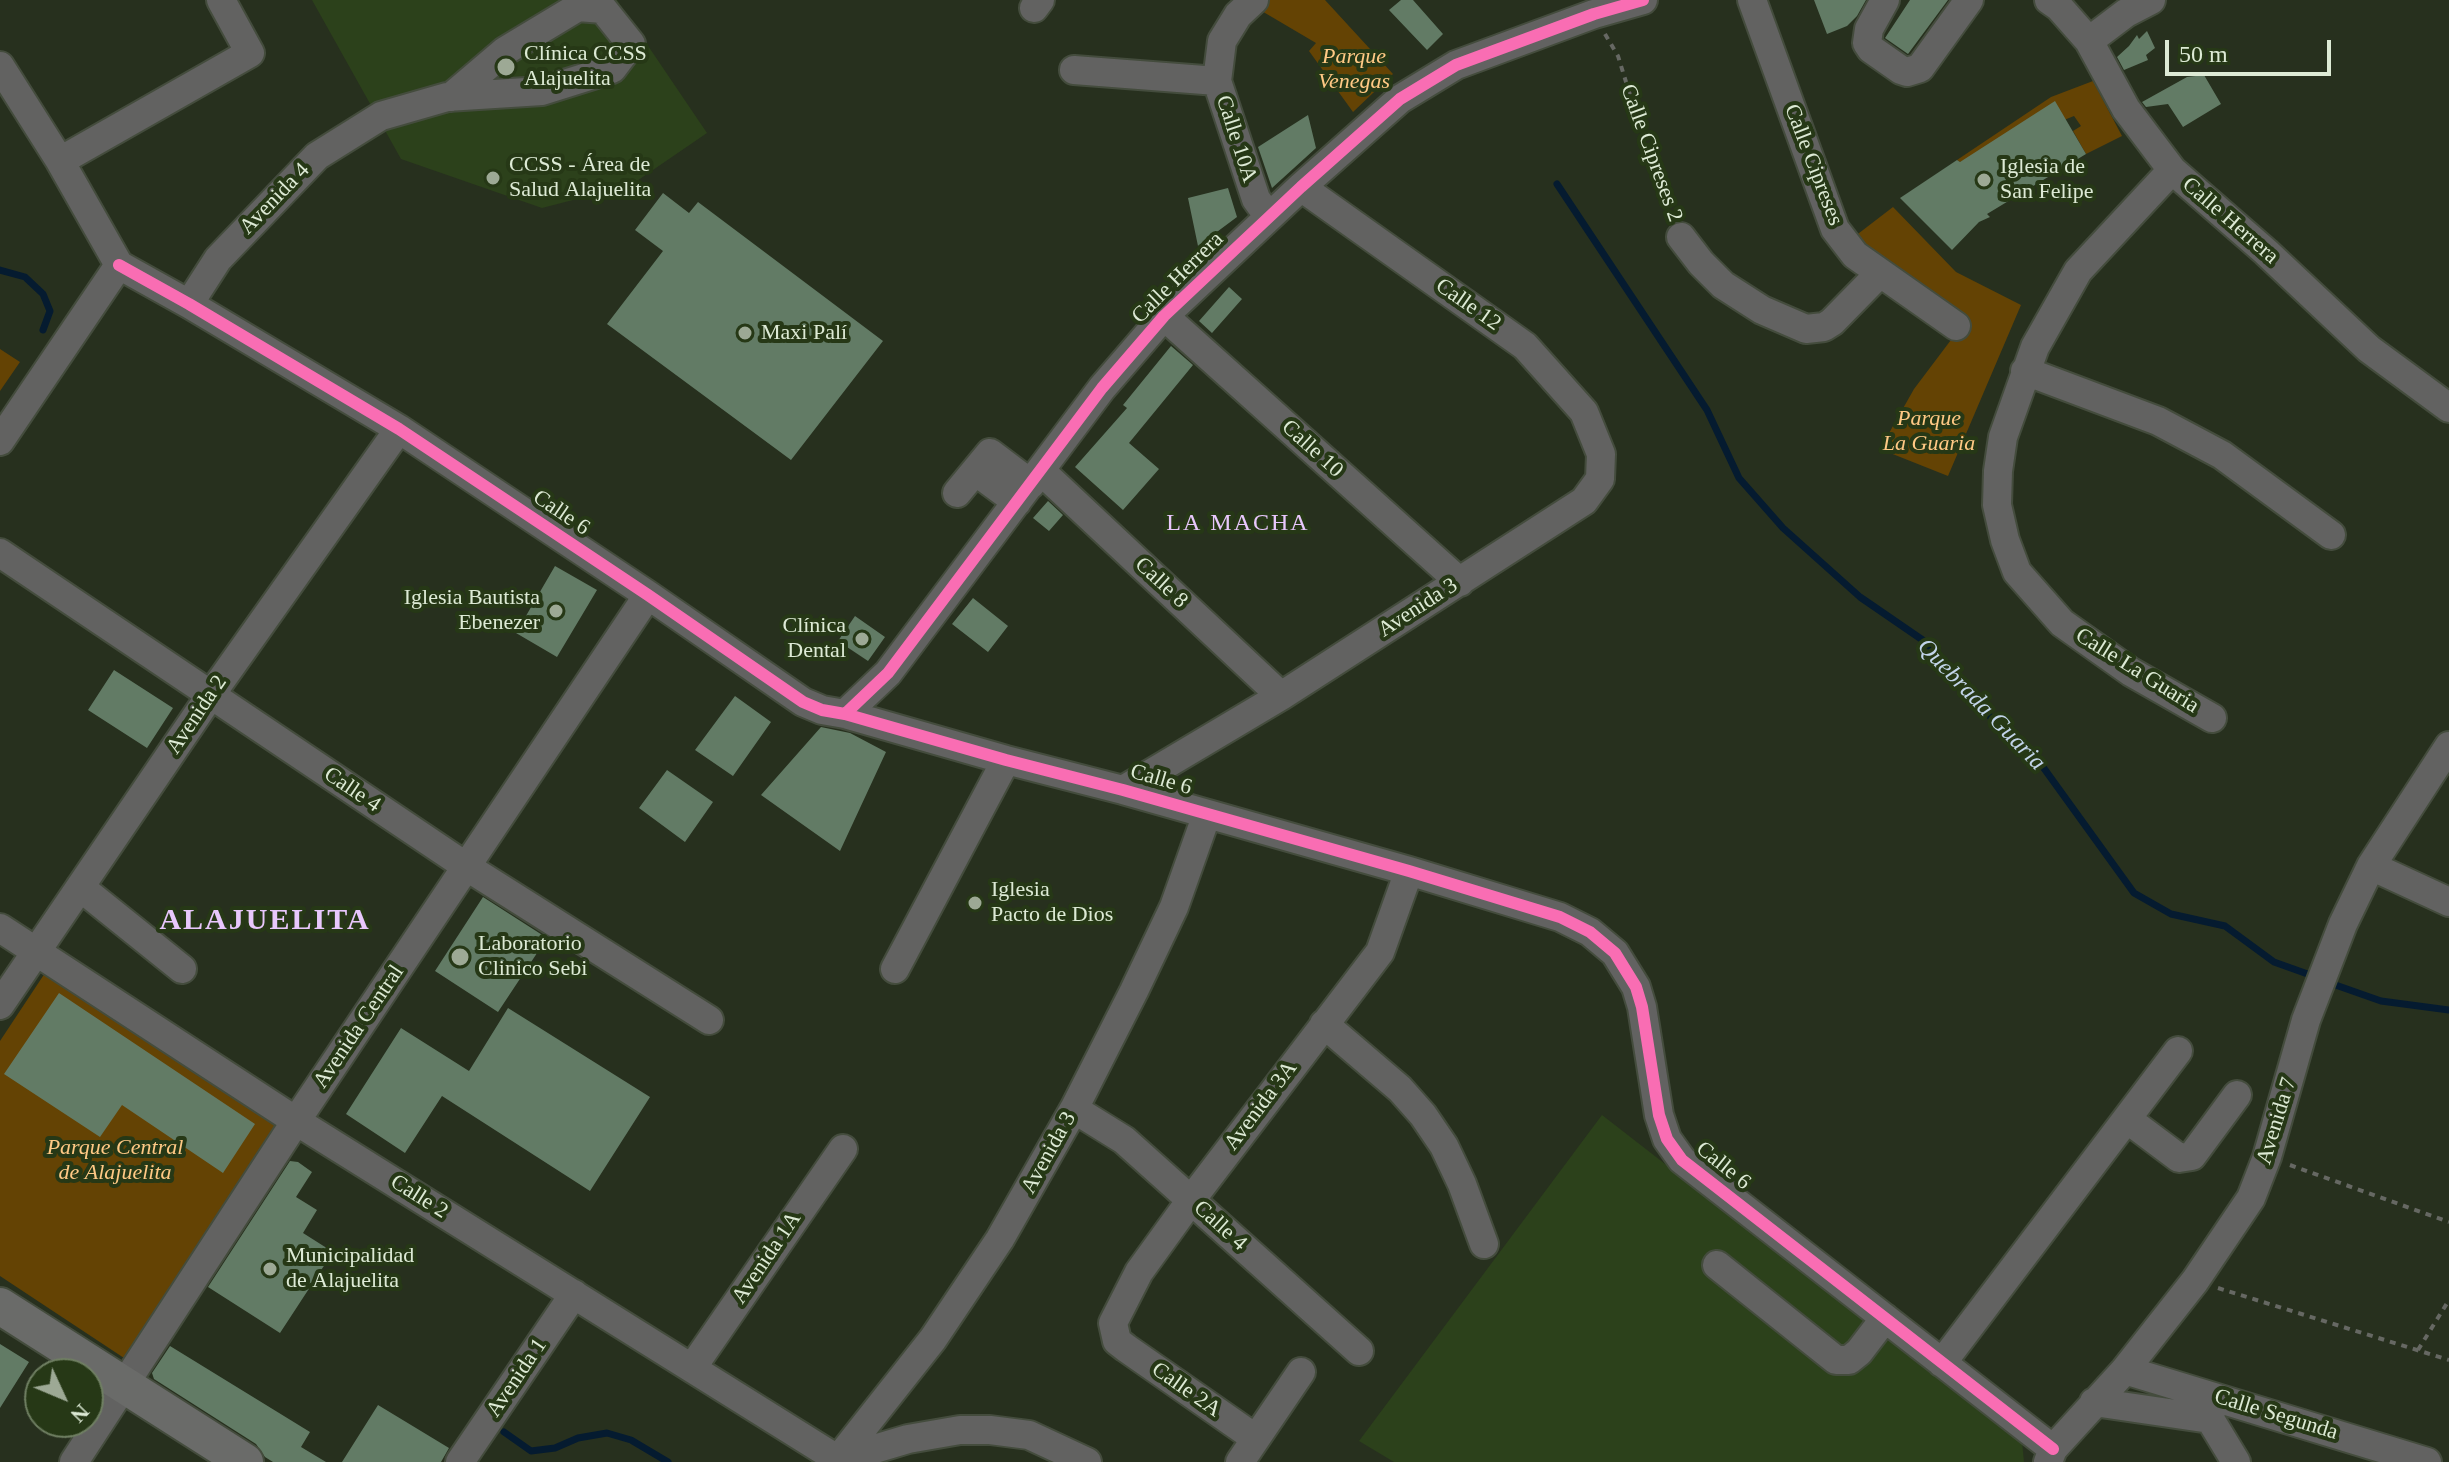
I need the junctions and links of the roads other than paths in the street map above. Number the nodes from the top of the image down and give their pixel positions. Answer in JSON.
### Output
{"nodes":[{"id":1,"x":221,"y":0,"type":"edge"},
{"id":2,"x":1619,"y":0,"type":"edge"},
{"id":3,"x":1643,"y":0,"type":"edge"},
{"id":4,"x":1752,"y":0,"type":"edge"},
{"id":5,"x":1885,"y":0,"type":"edge"},
{"id":6,"x":1969,"y":0,"type":"edge"},
{"id":7,"x":2049,"y":0,"type":"edge"},
{"id":8,"x":2151,"y":0,"type":"edge"},
{"id":9,"x":1246,"y":7,"type":"edge"},
{"id":10,"x":1594,"y":14,"type":"junction"},
{"id":11,"x":2089,"y":41,"type":"junction"},
{"id":12,"x":0,"y":66,"type":"edge"},
{"id":13,"x":1074,"y":70,"type":"dead end"},
{"id":14,"x":1217,"y":81,"type":"junction"},
{"id":15,"x":451,"y":97,"type":"junction"},
{"id":16,"x":60,"y":161,"type":"junction"},
{"id":17,"x":2172,"y":170,"type":"junction"},
{"id":18,"x":1301,"y":187,"type":"junction"},
{"id":19,"x":1269,"y":217,"type":"junction"},
{"id":20,"x":1681,"y":237,"type":"road end"},
{"id":21,"x":119,"y":265,"type":"junction"},
{"id":22,"x":1880,"y":273,"type":"junction"},
{"id":23,"x":189,"y":304,"type":"junction"},
{"id":24,"x":1164,"y":316,"type":"junction"},
{"id":25,"x":1956,"y":326,"type":"dead end"},
{"id":26,"x":2025,"y":371,"type":"junction"},
{"id":27,"x":2449,"y":408,"type":"edge"},
{"id":28,"x":399,"y":429,"type":"junction"},
{"id":29,"x":0,"y":441,"type":"edge"},
{"id":30,"x":1601,"y":454,"type":"joint"},
{"id":31,"x":1030,"y":486,"type":"junction"},
{"id":32,"x":957,"y":493,"type":"dead end"},
{"id":33,"x":2331,"y":535,"type":"dead end"},
{"id":34,"x":0,"y":553,"type":"edge"},
{"id":35,"x":1460,"y":582,"type":"junction"},
{"id":36,"x":648,"y":595,"type":"junction"},
{"id":37,"x":210,"y":696,"type":"junction"},
{"id":38,"x":1281,"y":696,"type":"junction"},
{"id":39,"x":845,"y":714,"type":"junction"},
{"id":40,"x":2212,"y":718,"type":"dead end"},
{"id":41,"x":2449,"y":746,"type":"edge"},
{"id":42,"x":1006,"y":760,"type":"junction"},
{"id":43,"x":1123,"y":790,"type":"junction"},
{"id":44,"x":1207,"y":814,"type":"junction"},
{"id":45,"x":2371,"y":866,"type":"junction"},
{"id":46,"x":467,"y":867,"type":"junction"},
{"id":47,"x":1409,"y":871,"type":"junction"},
{"id":48,"x":80,"y":887,"type":"junction"},
{"id":49,"x":2449,"y":902,"type":"edge"},
{"id":50,"x":0,"y":928,"type":"edge"},
{"id":51,"x":36,"y":953,"type":"junction"},
{"id":52,"x":182,"y":969,"type":"dead end"},
{"id":53,"x":895,"y":969,"type":"dead end"},
{"id":54,"x":0,"y":1005,"type":"edge"},
{"id":55,"x":709,"y":1020,"type":"dead end"},
{"id":56,"x":1324,"y":1024,"type":"junction"},
{"id":57,"x":2178,"y":1051,"type":"dead end"},
{"id":58,"x":2237,"y":1095,"type":"dead end"},
{"id":59,"x":1074,"y":1109,"type":"junction"},
{"id":60,"x":2127,"y":1119,"type":"junction"},
{"id":61,"x":296,"y":1121,"type":"junction"},
{"id":62,"x":843,"y":1149,"type":"dead end"},
{"id":63,"x":1191,"y":1200,"type":"junction"},
{"id":64,"x":1484,"y":1244,"type":"dead end"},
{"id":65,"x":1717,"y":1265,"type":"dead end"},
{"id":66,"x":574,"y":1294,"type":"junction"},
{"id":67,"x":0,"y":1306,"type":"edge"},
{"id":68,"x":1885,"y":1318,"type":"junction"},
{"id":69,"x":1117,"y":1341,"type":"joint"},
{"id":70,"x":1359,"y":1351,"type":"dead end"},
{"id":71,"x":1942,"y":1363,"type":"junction"},
{"id":72,"x":692,"y":1368,"type":"junction"},
{"id":73,"x":2125,"y":1370,"type":"junction"},
{"id":74,"x":1301,"y":1372,"type":"dead end"},
{"id":75,"x":124,"y":1384,"type":"junction"},
{"id":76,"x":2094,"y":1402,"type":"junction"},
{"id":77,"x":2211,"y":1407,"type":"junction"},
{"id":78,"x":1248,"y":1450,"type":"edge"},
{"id":79,"x":2050,"y":1455,"type":"edge"},
{"id":80,"x":839,"y":1461,"type":"edge"},
{"id":81,"x":74,"y":1462,"type":"edge"},
{"id":82,"x":245,"y":1462,"type":"edge"},
{"id":83,"x":460,"y":1462,"type":"edge"},
{"id":84,"x":1087,"y":1462,"type":"edge"},
{"id":85,"x":2236,"y":1462,"type":"edge"},
{"id":86,"x":2427,"y":1462,"type":"edge"}],
"edges":[{"from":1,"to":16,"type":"street"},
{"from":2,"to":10,"type":"street"},
{"from":3,"to":10,"type":"street","name":"Calle Herrera"},
{"from":4,"to":22,"type":"street","name":"Calle Cipreses"},
{"from":5,"to":6,"type":"street"},
{"from":7,"to":11,"type":"street","name":"Calle Herrera"},
{"from":8,"to":11,"type":"street"},
{"from":9,"to":14,"type":"street","name":"Calle 10A"},
{"from":10,"to":18,"type":"street","name":"Calle Herrera"},
{"from":11,"to":17,"type":"street","name":"Calle Herrera"},
{"from":12,"to":16,"type":"street"},
{"from":13,"to":14,"type":"street"},
{"from":14,"to":19,"type":"street","name":"Calle 10A"},
{"from":15,"to":15,"type":"street"},
{"from":15,"to":23,"type":"street","name":"Avenida 4"},
{"from":16,"to":21,"type":"street"},
{"from":17,"to":26,"type":"street","name":"Calle La Guaria"},
{"from":17,"to":27,"type":"street","name":"Calle Herrera"},
{"from":18,"to":19,"type":"street","name":"Calle Herrera"},
{"from":18,"to":30,"type":"street","name":"Calle 12"},
{"from":19,"to":24,"type":"street","name":"Calle Herrera"},
{"from":20,"to":22,"type":"street","name":"Calle Cipreses 2"},
{"from":21,"to":23,"type":"street","name":"Calle 6"},
{"from":21,"to":29,"type":"street"},
{"from":22,"to":25,"type":"street","name":"Calle Cipreses"},
{"from":23,"to":28,"type":"street","name":"Calle 6"},
{"from":24,"to":31,"type":"street","name":"Calle Herrera"},
{"from":24,"to":35,"type":"street","name":"Calle 10"},
{"from":26,"to":33,"type":"street"},
{"from":26,"to":40,"type":"street","name":"Calle La Guaria"},
{"from":28,"to":36,"type":"street","name":"Calle 6"},
{"from":28,"to":37,"type":"street","name":"Avenida 2"},
{"from":30,"to":35,"type":"street","name":"Avenida 3"},
{"from":31,"to":32,"type":"street","name":"Calle 8"},
{"from":31,"to":38,"type":"street","name":"Calle 8"},
{"from":31,"to":39,"type":"street","name":"Calle Herrera"},
{"from":34,"to":37,"type":"street","name":"Calle 4"},
{"from":35,"to":38,"type":"street","name":"Avenida 3"},
{"from":36,"to":39,"type":"street","name":"Calle 6"},
{"from":36,"to":46,"type":"street","name":"Avenida Central"},
{"from":37,"to":46,"type":"street","name":"Calle 4"},
{"from":37,"to":48,"type":"street","name":"Avenida 2"},
{"from":38,"to":43,"type":"street","name":"Avenida 3"},
{"from":39,"to":42,"type":"street","name":"Calle 6"},
{"from":41,"to":45,"type":"street","name":"Avenida 7"},
{"from":42,"to":43,"type":"street","name":"Calle 6"},
{"from":42,"to":53,"type":"street"},
{"from":43,"to":44,"type":"street","name":"Calle 6"},
{"from":44,"to":47,"type":"street","name":"Calle 6"},
{"from":44,"to":59,"type":"street","name":"Avenida 3"},
{"from":45,"to":49,"type":"street"},
{"from":45,"to":73,"type":"street","name":"Avenida 7"},
{"from":46,"to":55,"type":"street","name":"Calle 4"},
{"from":46,"to":61,"type":"street","name":"Avenida Central"},
{"from":47,"to":56,"type":"street","name":"Avenida 3A"},
{"from":47,"to":68,"type":"street","name":"Calle 6"},
{"from":48,"to":51,"type":"street","name":"Avenida 2"},
{"from":48,"to":52,"type":"street"},
{"from":50,"to":51,"type":"street","name":"Calle 2"},
{"from":51,"to":54,"type":"street","name":"Avenida 2"},
{"from":51,"to":61,"type":"street","name":"Calle 2"},
{"from":56,"to":63,"type":"street","name":"Avenida 3A"},
{"from":56,"to":64,"type":"street"},
{"from":57,"to":60,"type":"street"},
{"from":58,"to":60,"type":"street"},
{"from":59,"to":63,"type":"street","name":"Calle 4"},
{"from":59,"to":80,"type":"street","name":"Avenida 3"},
{"from":60,"to":71,"type":"street"},
{"from":61,"to":66,"type":"street","name":"Calle 2"},
{"from":61,"to":75,"type":"street","name":"Avenida Central"},
{"from":62,"to":72,"type":"street","name":"Avenida 1A"},
{"from":63,"to":69,"type":"street","name":"Avenida 3A"},
{"from":63,"to":70,"type":"street","name":"Calle 4"},
{"from":65,"to":68,"type":"street"},
{"from":66,"to":72,"type":"street","name":"Calle 2"},
{"from":66,"to":83,"type":"street","name":"Avenida 1"},
{"from":67,"to":75,"type":"main road"},
{"from":68,"to":71,"type":"street","name":"Calle 6"},
{"from":69,"to":78,"type":"street","name":"Calle 2A"},
{"from":71,"to":79,"type":"street","name":"Calle 6"},
{"from":72,"to":80,"type":"street","name":"Calle 2"},
{"from":73,"to":76,"type":"street","name":"Avenida 7"},
{"from":73,"to":77,"type":"street","name":"Calle Segunda"},
{"from":74,"to":78,"type":"street"},
{"from":75,"to":81,"type":"street","name":"Avenida Central"},
{"from":75,"to":82,"type":"main road"},
{"from":76,"to":77,"type":"street"},
{"from":76,"to":79,"type":"street","name":"Avenida 7"},
{"from":77,"to":85,"type":"street"},
{"from":77,"to":86,"type":"street","name":"Calle Segunda"},
{"from":80,"to":84,"type":"street"}]}
